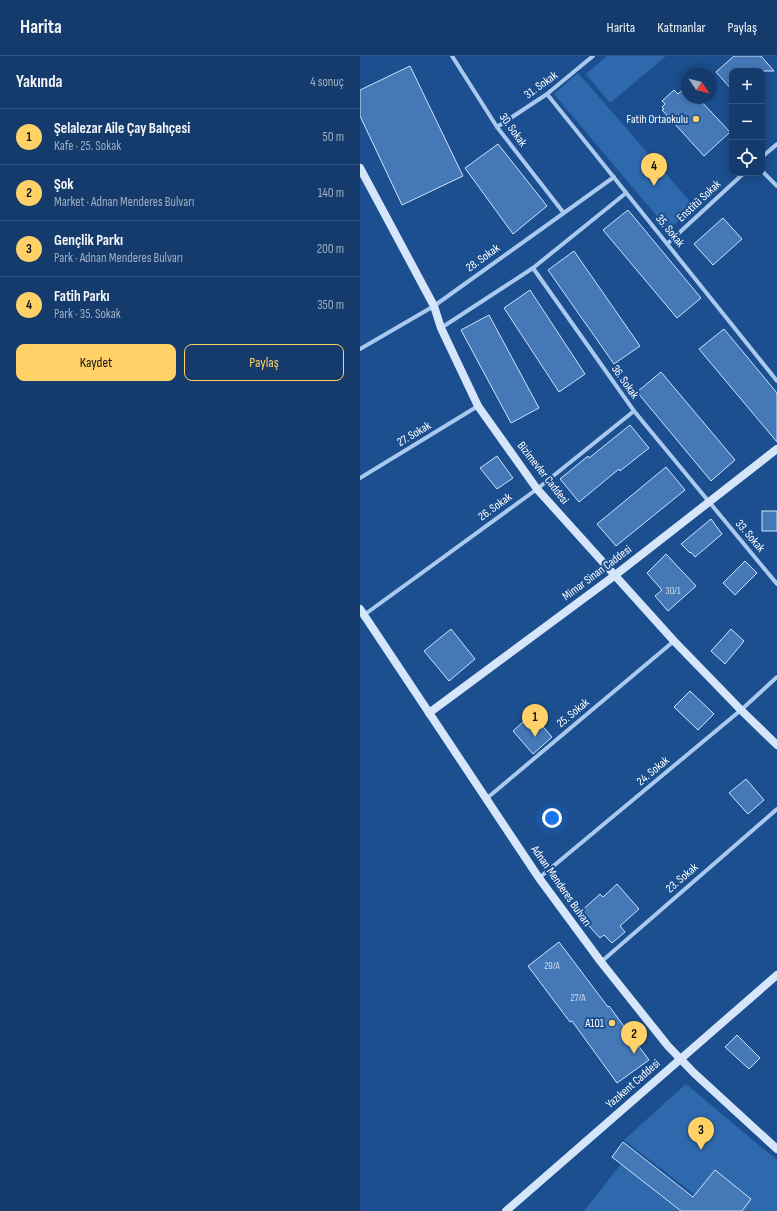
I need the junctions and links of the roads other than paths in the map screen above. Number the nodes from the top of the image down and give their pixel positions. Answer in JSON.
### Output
{"nodes":[{"id":1,"x":452,"y":56,"type":"edge"},
{"id":2,"x":593,"y":56,"type":"edge"},
{"id":3,"x":547,"y":94,"type":"junction"},
{"id":4,"x":497,"y":127,"type":"junction"},
{"id":5,"x":777,"y":144,"type":"edge"},
{"id":6,"x":765,"y":154,"type":"edge"},
{"id":7,"x":360,"y":168,"type":"edge"},
{"id":8,"x":765,"y":174,"type":"edge"},
{"id":9,"x":741,"y":176,"type":"edge"},
{"id":10,"x":614,"y":177,"type":"junction"},
{"id":11,"x":777,"y":186,"type":"edge"},
{"id":12,"x":626,"y":192,"type":"junction"},
{"id":13,"x":563,"y":212,"type":"junction"},
{"id":14,"x":667,"y":244,"type":"junction"},
{"id":15,"x":533,"y":268,"type":"junction"},
{"id":16,"x":434,"y":306,"type":"junction"},
{"id":17,"x":441,"y":328,"type":"junction"},
{"id":18,"x":360,"y":348,"type":"edge"},
{"id":19,"x":777,"y":381,"type":"edge"},
{"id":20,"x":478,"y":406,"type":"junction"},
{"id":21,"x":634,"y":411,"type":"junction"},
{"id":22,"x":777,"y":449,"type":"edge"},
{"id":23,"x":360,"y":478,"type":"edge"},
{"id":24,"x":537,"y":489,"type":"junction"},
{"id":25,"x":708,"y":502,"type":"junction"},
{"id":26,"x":614,"y":576,"type":"junction"},
{"id":27,"x":777,"y":584,"type":"edge"},
{"id":28,"x":362,"y":612,"type":"edge"},
{"id":29,"x":674,"y":642,"type":"junction"},
{"id":30,"x":777,"y":677,"type":"edge"},
{"id":31,"x":741,"y":710,"type":"junction"},
{"id":32,"x":429,"y":714,"type":"junction"},
{"id":33,"x":777,"y":745,"type":"edge"},
{"id":34,"x":486,"y":799,"type":"junction"},
{"id":35,"x":777,"y":809,"type":"edge"},
{"id":36,"x":539,"y":878,"type":"junction"},
{"id":37,"x":600,"y":962,"type":"junction"},
{"id":38,"x":777,"y":975,"type":"edge"},
{"id":39,"x":680,"y":1059,"type":"junction"},
{"id":40,"x":777,"y":1149,"type":"edge"},
{"id":41,"x":506,"y":1211,"type":"edge"}],
"edges":[{"from":1,"to":4,"type":"street","name":"30. Sokak"},
{"from":2,"to":3,"type":"street","name":"31. Sokak"},
{"from":3,"to":4,"type":"street","name":"31. Sokak"},
{"from":3,"to":10,"type":"street","name":"35. Sokak"},
{"from":4,"to":13,"type":"street","name":"30. Sokak"},
{"from":5,"to":6,"type":"street"},
{"from":7,"to":16,"type":"street","name":"Bizimevler Caddesi"},
{"from":8,"to":11,"type":"street"},
{"from":9,"to":14,"type":"street","name":"Enstitü Sokak"},
{"from":10,"to":12,"type":"street","name":"35. Sokak"},
{"from":10,"to":13,"type":"street","name":"28. Sokak"},
{"from":12,"to":14,"type":"street","name":"35. Sokak"},
{"from":12,"to":15,"type":"street"},
{"from":13,"to":16,"type":"street","name":"28. Sokak"},
{"from":14,"to":19,"type":"street","name":"35. Sokak"},
{"from":15,"to":17,"type":"street"},
{"from":15,"to":21,"type":"street","name":"36. Sokak"},
{"from":16,"to":17,"type":"street","name":"Bizimevler Caddesi"},
{"from":16,"to":18,"type":"street","name":"28. Sokak"},
{"from":17,"to":20,"type":"street","name":"Bizimevler Caddesi"},
{"from":20,"to":23,"type":"street","name":"27. Sokak"},
{"from":20,"to":24,"type":"street","name":"Bizimevler Caddesi"},
{"from":21,"to":24,"type":"street","name":"26. Sokak"},
{"from":21,"to":25,"type":"street","name":"36. Sokak"},
{"from":22,"to":25,"type":"street","name":"Mimar Sinan Caddesi"},
{"from":24,"to":26,"type":"street","name":"Bizimevler Caddesi"},
{"from":24,"to":28,"type":"street","name":"26. Sokak"},
{"from":25,"to":26,"type":"street","name":"Mimar Sinan Caddesi"},
{"from":25,"to":27,"type":"street","name":"33. Sokak"},
{"from":26,"to":29,"type":"street","name":"Bizimevler Caddesi"},
{"from":26,"to":32,"type":"street","name":"Mimar Sinan Caddesi"},
{"from":28,"to":32,"type":"street","name":"Adnan Menderes Bulvarı"},
{"from":29,"to":31,"type":"street","name":"Bizimevler Caddesi"},
{"from":29,"to":34,"type":"street","name":"25. Sokak"},
{"from":30,"to":31,"type":"street","name":"24. Sokak"},
{"from":31,"to":33,"type":"street","name":"Bizimevler Caddesi"},
{"from":31,"to":36,"type":"street","name":"24. Sokak"},
{"from":32,"to":34,"type":"street","name":"Adnan Menderes Bulvarı"},
{"from":34,"to":36,"type":"street","name":"Adnan Menderes Bulvarı"},
{"from":35,"to":37,"type":"street","name":"23. Sokak"},
{"from":36,"to":37,"type":"street","name":"Adnan Menderes Bulvarı"},
{"from":37,"to":39,"type":"street","name":"Adnan Menderes Bulvarı"},
{"from":38,"to":39,"type":"street","name":"Yazıkent Caddesi"},
{"from":39,"to":40,"type":"street","name":"Adnan Menderes Bulvarı"},
{"from":39,"to":41,"type":"street","name":"Yazıkent Caddesi"}]}
